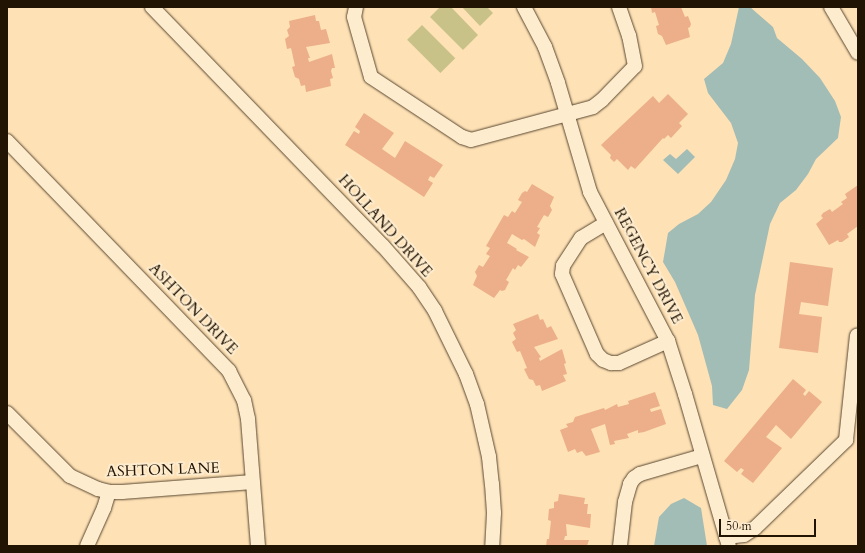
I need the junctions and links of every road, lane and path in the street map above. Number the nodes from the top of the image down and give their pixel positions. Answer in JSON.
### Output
{"nodes":[{"id":1,"x":152,"y":7,"type":"edge"},
{"id":2,"x":356,"y":7,"type":"edge"},
{"id":3,"x":524,"y":7,"type":"edge"},
{"id":4,"x":619,"y":7,"type":"edge"},
{"id":5,"x":831,"y":7,"type":"edge"},
{"id":6,"x":858,"y":53,"type":"edge"},
{"id":7,"x":568,"y":115,"type":"junction"},
{"id":8,"x":7,"y":141,"type":"edge"},
{"id":9,"x":606,"y":223,"type":"junction"},
{"id":10,"x":858,"y":334,"type":"edge"},
{"id":11,"x":668,"y":341,"type":"junction"},
{"id":12,"x":7,"y":413,"type":"edge"},
{"id":13,"x":702,"y":456,"type":"junction"},
{"id":14,"x":253,"y":482,"type":"junction"},
{"id":15,"x":109,"y":492,"type":"junction"},
{"id":16,"x":727,"y":542,"type":"edge"},
{"id":17,"x":87,"y":546,"type":"edge"},
{"id":18,"x":258,"y":546,"type":"edge"},
{"id":19,"x":492,"y":546,"type":"edge"},
{"id":20,"x":620,"y":546,"type":"edge"}],
"edges":[{"from":1,"to":19,"type":"street","name":"HOLLAND DRIVE"},
{"from":2,"to":7,"type":"street"},
{"from":3,"to":7,"type":"street","name":"REGENCY DRIVE"},
{"from":4,"to":7,"type":"street"},
{"from":5,"to":6,"type":"street"},
{"from":7,"to":9,"type":"street","name":"REGENCY DRIVE"},
{"from":8,"to":14,"type":"street","name":"ASHTON DRIVE"},
{"from":9,"to":11,"type":"street","name":"REGENCY DRIVE"},
{"from":9,"to":11,"type":"street"},
{"from":10,"to":16,"type":"street"},
{"from":11,"to":13,"type":"street","name":"REGENCY DRIVE"},
{"from":12,"to":15,"type":"street","name":"ASHTON LANE"},
{"from":13,"to":16,"type":"street","name":"REGENCY DRIVE"},
{"from":13,"to":20,"type":"street"},
{"from":14,"to":15,"type":"street","name":"ASHTON LANE"},
{"from":14,"to":18,"type":"street","name":"ASHTON DRIVE"},
{"from":15,"to":17,"type":"street"}]}
